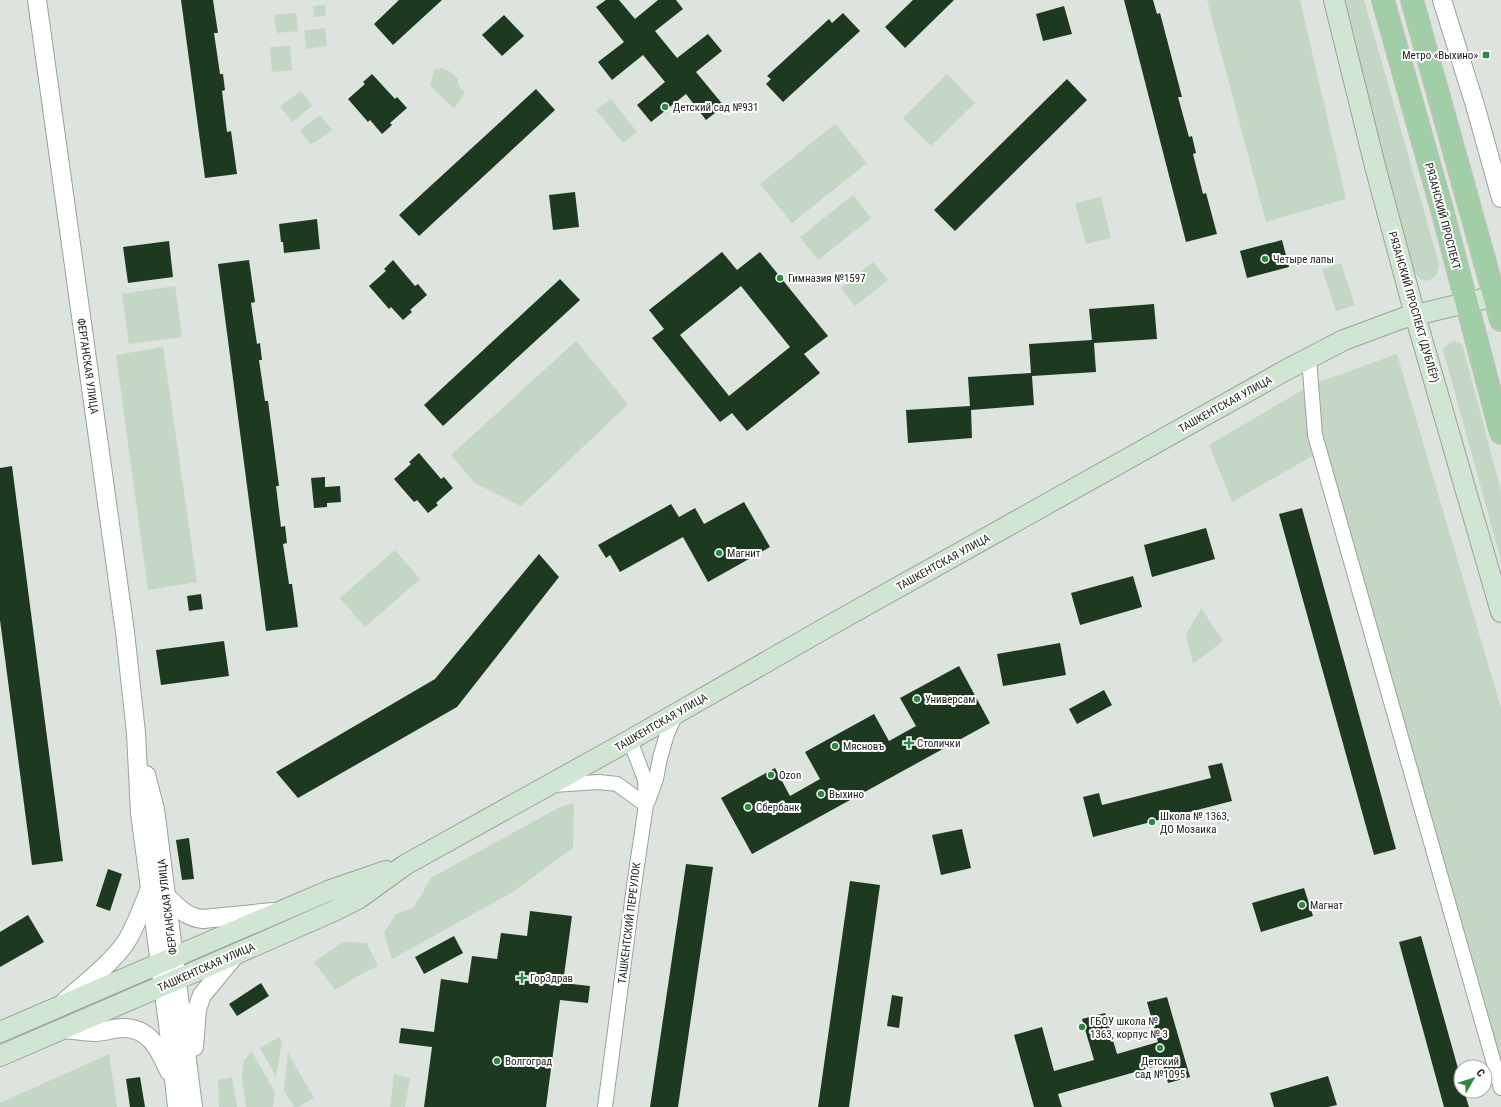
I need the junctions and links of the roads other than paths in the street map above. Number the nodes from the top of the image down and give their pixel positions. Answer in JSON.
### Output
{"nodes":[{"id":1,"x":36,"y":0,"type":"edge"},
{"id":2,"x":1334,"y":0,"type":"edge"},
{"id":3,"x":1383,"y":0,"type":"edge"},
{"id":4,"x":1412,"y":0,"type":"edge"},
{"id":5,"x":1442,"y":0,"type":"edge"},
{"id":6,"x":1501,"y":198,"type":"edge"},
{"id":7,"x":1498,"y":295,"type":"edge"},
{"id":8,"x":1467,"y":302,"type":"junction"},
{"id":9,"x":1416,"y":315,"type":"junction"},
{"id":10,"x":1501,"y":320,"type":"edge"},
{"id":11,"x":1310,"y":358,"type":"junction"},
{"id":12,"x":1501,"y":433,"type":"edge"},
{"id":13,"x":1501,"y":612,"type":"edge"},
{"id":14,"x":676,"y":714,"type":"junction"},
{"id":15,"x":136,"y":733,"type":"junction"},
{"id":16,"x":630,"y":740,"type":"junction"},
{"id":17,"x":549,"y":785,"type":"junction"},
{"id":18,"x":646,"y":805,"type":"junction"},
{"id":19,"x":405,"y":865,"type":"junction"},
{"id":20,"x":150,"y":888,"type":"junction"},
{"id":21,"x":166,"y":896,"type":"junction"},
{"id":22,"x":279,"y":912,"type":"junction"},
{"id":23,"x":236,"y":954,"type":"junction"},
{"id":24,"x":166,"y":959,"type":"junction"},
{"id":25,"x":170,"y":983,"type":"junction"},
{"id":26,"x":61,"y":1005,"type":"junction"},
{"id":27,"x":64,"y":1029,"type":"junction"},
{"id":28,"x":0,"y":1032,"type":"edge"},
{"id":29,"x":0,"y":1056,"type":"edge"},
{"id":30,"x":183,"y":1083,"type":"junction"},
{"id":31,"x":1501,"y":1088,"type":"edge"},
{"id":32,"x":177,"y":1107,"type":"edge"},
{"id":33,"x":193,"y":1107,"type":"edge"},
{"id":34,"x":605,"y":1107,"type":"edge"}],
"edges":[{"from":1,"to":15,"type":"street","name":"ФЕРГАНСКАЯ УЛИЦА"},
{"from":2,"to":9,"type":"main road","name":"РЯЗАНСКИЙ ПРОСПЕКТ (ДУБЛЁР)"},
{"from":3,"to":8,"type":"main road","name":"РЯЗАНСКИЙ ПРОСПЕКТ"},
{"from":4,"to":7,"type":"main road"},
{"from":5,"to":6,"type":"street"},
{"from":7,"to":8,"type":"main road","name":"ТАШКЕНТСКАЯ УЛИЦА"},
{"from":7,"to":10,"type":"main road"},
{"from":8,"to":9,"type":"main road","name":"ТАШКЕНТСКАЯ УЛИЦА"},
{"from":8,"to":12,"type":"main road","name":"РЯЗАНСКИЙ ПРОСПЕКТ"},
{"from":9,"to":11,"type":"main road","name":"ТАШКЕНТСКАЯ УЛИЦА"},
{"from":9,"to":13,"type":"main road","name":"РЯЗАНСКИЙ ПРОСПЕКТ (ДУБЛЁР)"},
{"from":11,"to":14,"type":"main road","name":"ТАШКЕНТСКАЯ УЛИЦА"},
{"from":11,"to":31,"type":"street"},
{"from":14,"to":16,"type":"main road","name":"ТАШКЕНТСКАЯ УЛИЦА"},
{"from":14,"to":18,"type":"street"},
{"from":15,"to":20,"type":"street","name":"ФЕРГАНСКАЯ УЛИЦА"},
{"from":15,"to":21,"type":"street","name":"ФЕРГАНСКАЯ УЛИЦА"},
{"from":16,"to":17,"type":"main road","name":"ТАШКЕНТСКАЯ УЛИЦА"},
{"from":16,"to":18,"type":"street","name":"ТАШКЕНТСКИЙ ПЕРЕУЛОК"},
{"from":17,"to":18,"type":"street"},
{"from":17,"to":19,"type":"main road","name":"ТАШКЕНТСКАЯ УЛИЦА"},
{"from":18,"to":34,"type":"street","name":"ТАШКЕНТСКИЙ ПЕРЕУЛОК"},
{"from":19,"to":22,"type":"main road","name":"ТАШКЕНТСКАЯ УЛИЦА"},
{"from":19,"to":23,"type":"main road","name":"ТАШКЕНТСКАЯ УЛИЦА"},
{"from":20,"to":24,"type":"street","name":"ФЕРГАНСКАЯ УЛИЦА"},
{"from":20,"to":26,"type":"street"},
{"from":21,"to":22,"type":"street"},
{"from":21,"to":24,"type":"street","name":"ФЕРГАНСКАЯ УЛИЦА"},
{"from":22,"to":24,"type":"main road","name":"ТАШКЕНТСКАЯ УЛИЦА"},
{"from":23,"to":25,"type":"main road","name":"ТАШКЕНТСКАЯ УЛИЦА"},
{"from":23,"to":30,"type":"street"},
{"from":24,"to":25,"type":"street","name":"ФЕРГАНСКАЯ УЛИЦА"},
{"from":24,"to":26,"type":"main road","name":"ТАШКЕНТСКАЯ УЛИЦА"},
{"from":25,"to":27,"type":"main road","name":"ТАШКЕНТСКАЯ УЛИЦА"},
{"from":25,"to":30,"type":"street","name":"ФЕРГАНСКАЯ УЛИЦА"},
{"from":26,"to":28,"type":"main road","name":"ТАШКЕНТСКАЯ УЛИЦА"},
{"from":27,"to":29,"type":"main road","name":"ТАШКЕНТСКАЯ УЛИЦА"},
{"from":27,"to":30,"type":"street"},
{"from":30,"to":32,"type":"street","name":"ФЕРГАНСКАЯ УЛИЦА"},
{"from":30,"to":33,"type":"street","name":"ФЕРГАНСКАЯ УЛИЦА"}]}
